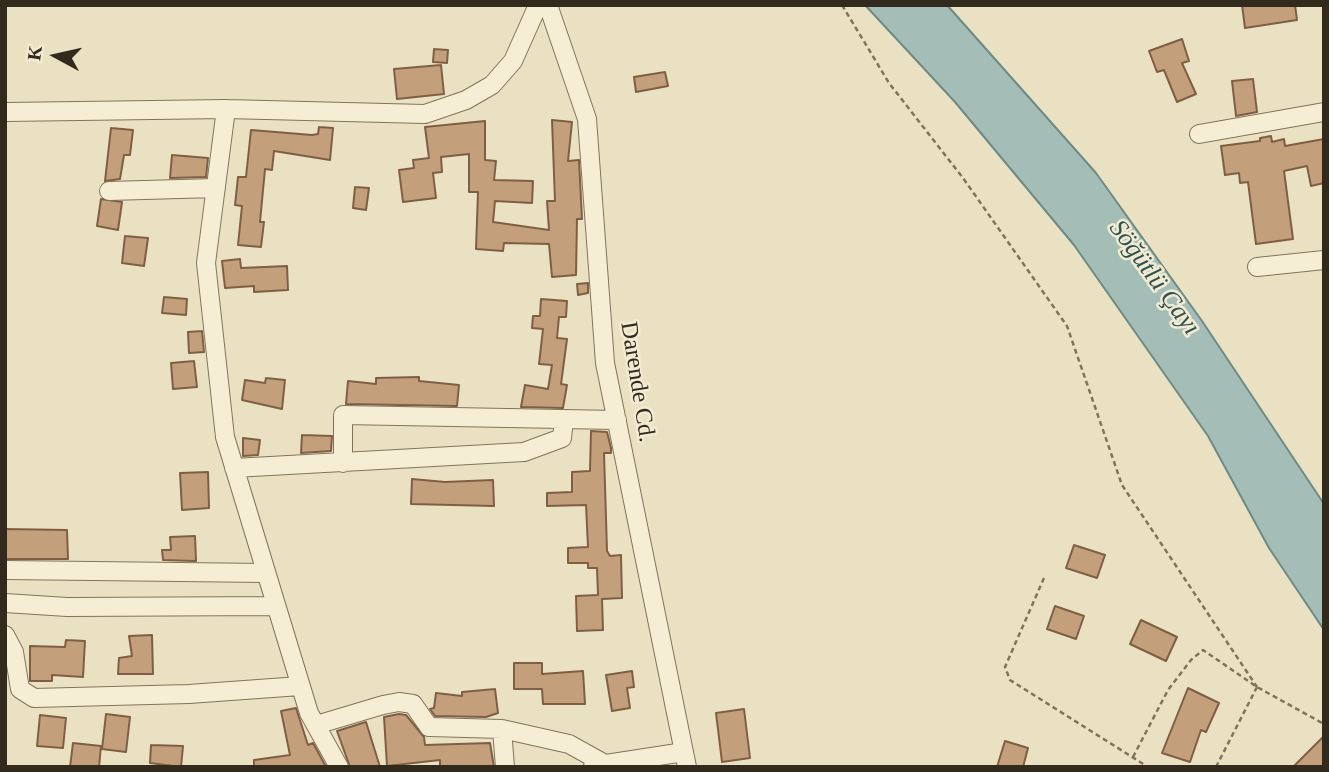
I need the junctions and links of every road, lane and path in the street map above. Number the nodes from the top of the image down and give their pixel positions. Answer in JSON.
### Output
{"nodes":[{"id":1,"x":538,"y":5,"type":"edge"},
{"id":2,"x":548,"y":5,"type":"edge"},
{"id":3,"x":842,"y":5,"type":"edge"},
{"id":4,"x":226,"y":109,"type":"junction"},
{"id":5,"x":5,"y":112,"type":"edge"},
{"id":6,"x":1324,"y":112,"type":"edge"},
{"id":7,"x":1199,"y":134,"type":"dead end"},
{"id":8,"x":216,"y":188,"type":"junction"},
{"id":9,"x":109,"y":191,"type":"dead end"},
{"id":10,"x":1324,"y":260,"type":"edge"},
{"id":11,"x":1257,"y":267,"type":"dead end"},
{"id":12,"x":564,"y":420,"type":"junction"},
{"id":13,"x":617,"y":420,"type":"junction"},
{"id":14,"x":344,"y":463,"type":"junction"},
{"id":15,"x":234,"y":468,"type":"junction"},
{"id":16,"x":5,"y":570,"type":"edge"},
{"id":17,"x":266,"y":573,"type":"junction"},
{"id":18,"x":1044,"y":578,"type":"dead end"},
{"id":19,"x":5,"y":603,"type":"edge"},
{"id":20,"x":276,"y":606,"type":"junction"},
{"id":21,"x":5,"y":635,"type":"edge"},
{"id":22,"x":300,"y":685,"type":"junction"},
{"id":23,"x":1257,"y":687,"type":"junction"},
{"id":24,"x":1324,"y":724,"type":"edge"},
{"id":25,"x":316,"y":725,"type":"junction"},
{"id":26,"x":502,"y":729,"type":"junction"},
{"id":27,"x":1133,"y":757,"type":"junction"},
{"id":28,"x":686,"y":759,"type":"edge"},
{"id":29,"x":605,"y":764,"type":"junction"},
{"id":30,"x":339,"y":767,"type":"edge"},
{"id":31,"x":505,"y":767,"type":"edge"},
{"id":32,"x":586,"y":767,"type":"edge"},
{"id":33,"x":1148,"y":767,"type":"edge"},
{"id":34,"x":1216,"y":767,"type":"edge"}],
"edges":[{"from":1,"to":4,"type":"street"},
{"from":2,"to":13,"type":"street","name":"Darende Cd."},
{"from":3,"to":23,"type":"path"},
{"from":4,"to":5,"type":"street"},
{"from":4,"to":8,"type":"street"},
{"from":6,"to":7,"type":"street"},
{"from":8,"to":9,"type":"street"},
{"from":8,"to":15,"type":"street"},
{"from":10,"to":11,"type":"street"},
{"from":12,"to":13,"type":"street"},
{"from":12,"to":14,"type":"street"},
{"from":12,"to":14,"type":"street"},
{"from":13,"to":28,"type":"street","name":"Darende Cd."},
{"from":14,"to":15,"type":"street"},
{"from":15,"to":17,"type":"street"},
{"from":16,"to":17,"type":"street"},
{"from":17,"to":20,"type":"street"},
{"from":18,"to":27,"type":"path"},
{"from":19,"to":20,"type":"street"},
{"from":20,"to":22,"type":"street"},
{"from":21,"to":22,"type":"street"},
{"from":22,"to":25,"type":"street"},
{"from":23,"to":24,"type":"path"},
{"from":23,"to":27,"type":"path"},
{"from":23,"to":34,"type":"path"},
{"from":25,"to":26,"type":"street"},
{"from":25,"to":30,"type":"street"},
{"from":26,"to":29,"type":"street"},
{"from":26,"to":31,"type":"street"},
{"from":27,"to":33,"type":"path"},
{"from":28,"to":29,"type":"street"},
{"from":29,"to":32,"type":"street"}]}
